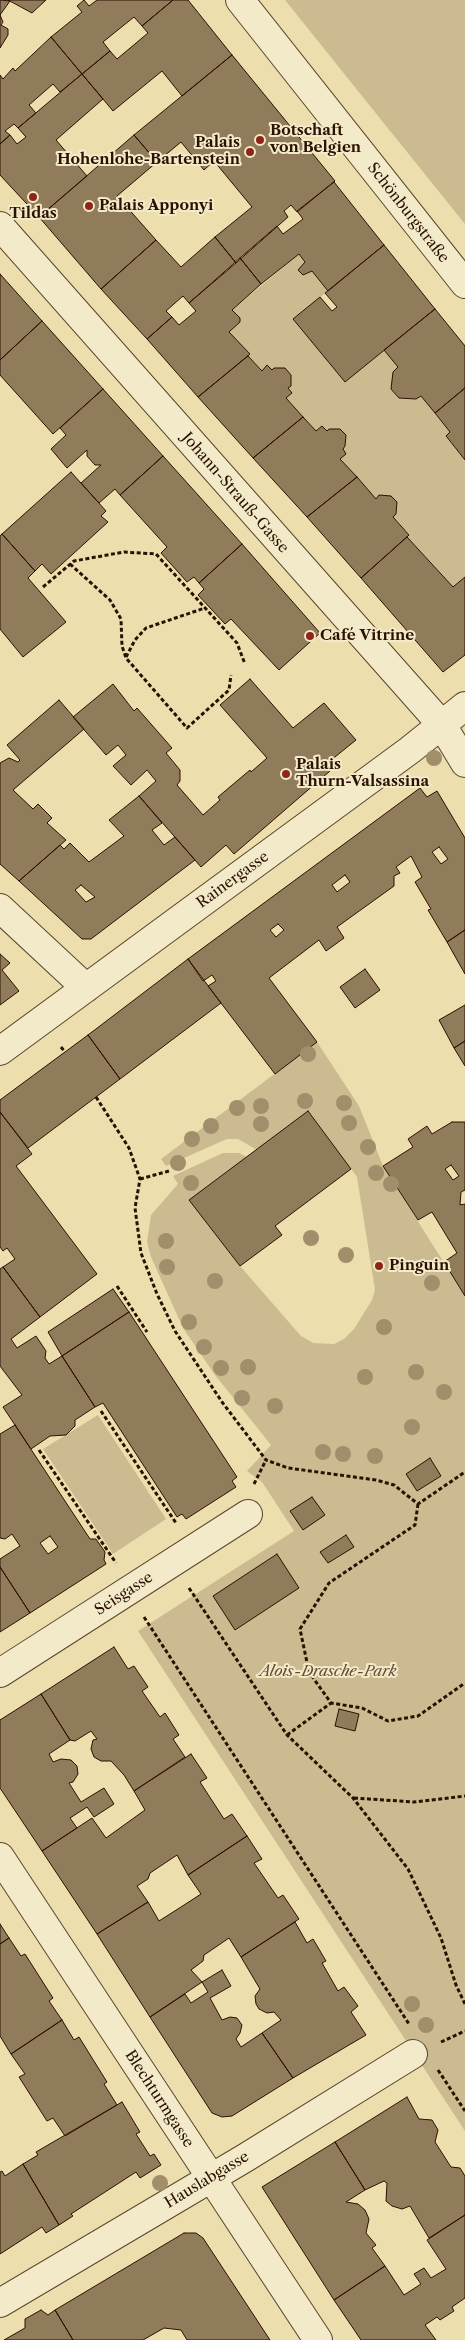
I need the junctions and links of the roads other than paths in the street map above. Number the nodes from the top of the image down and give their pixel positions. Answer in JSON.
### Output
{"nodes":[{"id":1,"x":240,"y":0,"type":"edge"},
{"id":2,"x":0,"y":226,"type":"edge"},
{"id":3,"x":465,"y":284,"type":"edge"},
{"id":4,"x":465,"y":706,"type":"edge"},
{"id":5,"x":442,"y":725,"type":"junction"},
{"id":6,"x":465,"y":763,"type":"edge"},
{"id":7,"x":0,"y":908,"type":"edge"},
{"id":8,"x":86,"y":988,"type":"junction"},
{"id":9,"x":0,"y":1051,"type":"edge"},
{"id":10,"x":248,"y":1514,"type":"dead end"},
{"id":11,"x":0,"y":1673,"type":"edge"},
{"id":12,"x":0,"y":1858,"type":"edge"},
{"id":13,"x":424,"y":2060,"type":"road end"},
{"id":14,"x":211,"y":2178,"type":"junction"},
{"id":15,"x":0,"y":2303,"type":"edge"},
{"id":16,"x":318,"y":2340,"type":"edge"}],
"edges":[{"from":1,"to":3,"type":"street","name":"Schönburgstraße"},
{"from":2,"to":5,"type":"street","name":"Johann-Strauß-Gasse"},
{"from":4,"to":5,"type":"street","name":"Rainergasse"},
{"from":5,"to":6,"type":"street","name":"Johann-Strauß-Gasse"},
{"from":5,"to":8,"type":"street","name":"Rainergasse"},
{"from":7,"to":8,"type":"street"},
{"from":8,"to":9,"type":"street","name":"Rainergasse"},
{"from":10,"to":11,"type":"street","name":"Seisgasse"},
{"from":12,"to":14,"type":"street","name":"Blechturmgasse"},
{"from":13,"to":14,"type":"street","name":"Hauslabgasse"},
{"from":14,"to":15,"type":"street","name":"Hauslabgasse"},
{"from":14,"to":16,"type":"street","name":"Blechturmgasse"}]}
